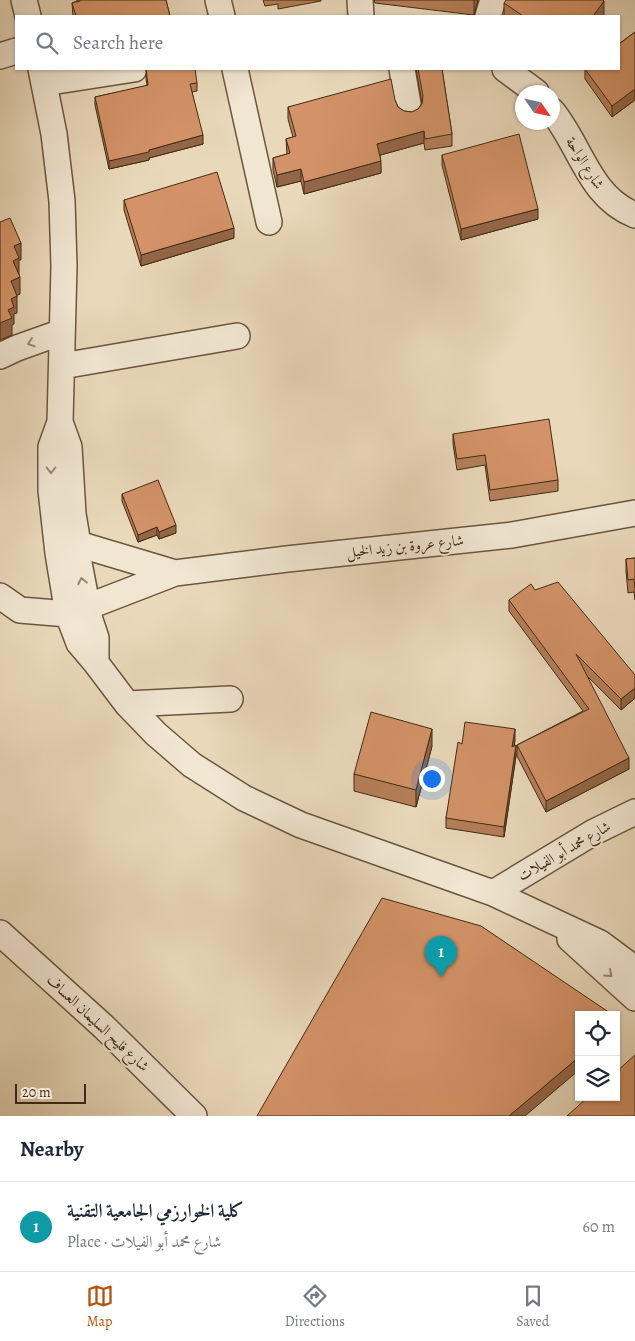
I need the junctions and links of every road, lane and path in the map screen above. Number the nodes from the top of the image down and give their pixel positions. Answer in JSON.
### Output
{"nodes":[{"id":1,"x":24,"y":0,"type":"edge"},
{"id":2,"x":218,"y":0,"type":"edge"},
{"id":3,"x":360,"y":0,"type":"edge"},
{"id":4,"x":493,"y":0,"type":"edge"},
{"id":5,"x":28,"y":15,"type":"edge"},
{"id":6,"x":222,"y":15,"type":"edge"},
{"id":7,"x":361,"y":15,"type":"edge"},
{"id":8,"x":488,"y":15,"type":"edge"},
{"id":9,"x":15,"y":51,"type":"edge"},
{"id":10,"x":0,"y":56,"type":"edge"},
{"id":11,"x":121,"y":70,"type":"edge"},
{"id":12,"x":235,"y":70,"type":"edge"},
{"id":13,"x":402,"y":70,"type":"edge"},
{"id":14,"x":506,"y":70,"type":"edge"},
{"id":15,"x":42,"y":76,"type":"edge"},
{"id":16,"x":527,"y":85,"type":"edge"},
{"id":17,"x":409,"y":110,"type":"edge"},
{"id":18,"x":560,"y":124,"type":"edge"},
{"id":19,"x":629,"y":212,"type":"edge"},
{"id":20,"x":269,"y":222,"type":"dead end"},
{"id":21,"x":62,"y":332,"type":"junction"},
{"id":22,"x":237,"y":336,"type":"dead end"},
{"id":23,"x":0,"y":356,"type":"edge"},
{"id":24,"x":62,"y":366,"type":"junction"},
{"id":25,"x":60,"y":422,"type":"junction"},
{"id":26,"x":635,"y":513,"type":"edge"},
{"id":27,"x":78,"y":544,"type":"junction"},
{"id":28,"x":175,"y":574,"type":"junction"},
{"id":29,"x":0,"y":596,"type":"edge"},
{"id":30,"x":78,"y":611,"type":"junction"},
{"id":31,"x":230,"y":699,"type":"dead end"},
{"id":32,"x":127,"y":704,"type":"junction"},
{"id":33,"x":635,"y":812,"type":"edge"},
{"id":34,"x":493,"y":893,"type":"junction"},
{"id":35,"x":551,"y":921,"type":"junction"},
{"id":36,"x":0,"y":933,"type":"edge"},
{"id":37,"x":635,"y":969,"type":"edge"},
{"id":38,"x":635,"y":998,"type":"edge"},
{"id":39,"x":194,"y":1116,"type":"edge"}],
"edges":[{"from":1,"to":5,"type":"street"},
{"from":2,"to":6,"type":"street"},
{"from":3,"to":7,"type":"street"},
{"from":4,"to":8,"type":"street"},
{"from":9,"to":10,"type":"street"},
{"from":11,"to":15,"type":"street"},
{"from":12,"to":20,"type":"street"},
{"from":13,"to":17,"type":"street"},
{"from":14,"to":16,"type":"street"},
{"from":15,"to":21,"type":"street"},
{"from":18,"to":19,"type":"street","name":"شارع الواحة"},
{"from":21,"to":23,"type":"street","one_way":true},
{"from":21,"to":24,"type":"street"},
{"from":22,"to":24,"type":"street"},
{"from":24,"to":25,"type":"street"},
{"from":25,"to":27,"type":"street"},
{"from":25,"to":30,"type":"street","one_way":true},
{"from":26,"to":28,"type":"street","name":"شارع عروة بن زيد الخيل"},
{"from":27,"to":28,"type":"street","name":"شارع عروة بن زيد الخيل"},
{"from":30,"to":27,"type":"street","one_way":true},
{"from":28,"to":30,"type":"street","name":"شارع عروة بن زيد الخيل"},
{"from":29,"to":30,"type":"street"},
{"from":30,"to":32,"type":"street"},
{"from":31,"to":32,"type":"street"},
{"from":32,"to":34,"type":"street"},
{"from":33,"to":34,"type":"street","name":"شارع محمد أبو الفيلات"},
{"from":34,"to":35,"type":"street"},
{"from":35,"to":37,"type":"street"},
{"from":35,"to":38,"type":"street","one_way":true},
{"from":36,"to":39,"type":"street","name":"شارع فليح السليمان العساف"}]}
